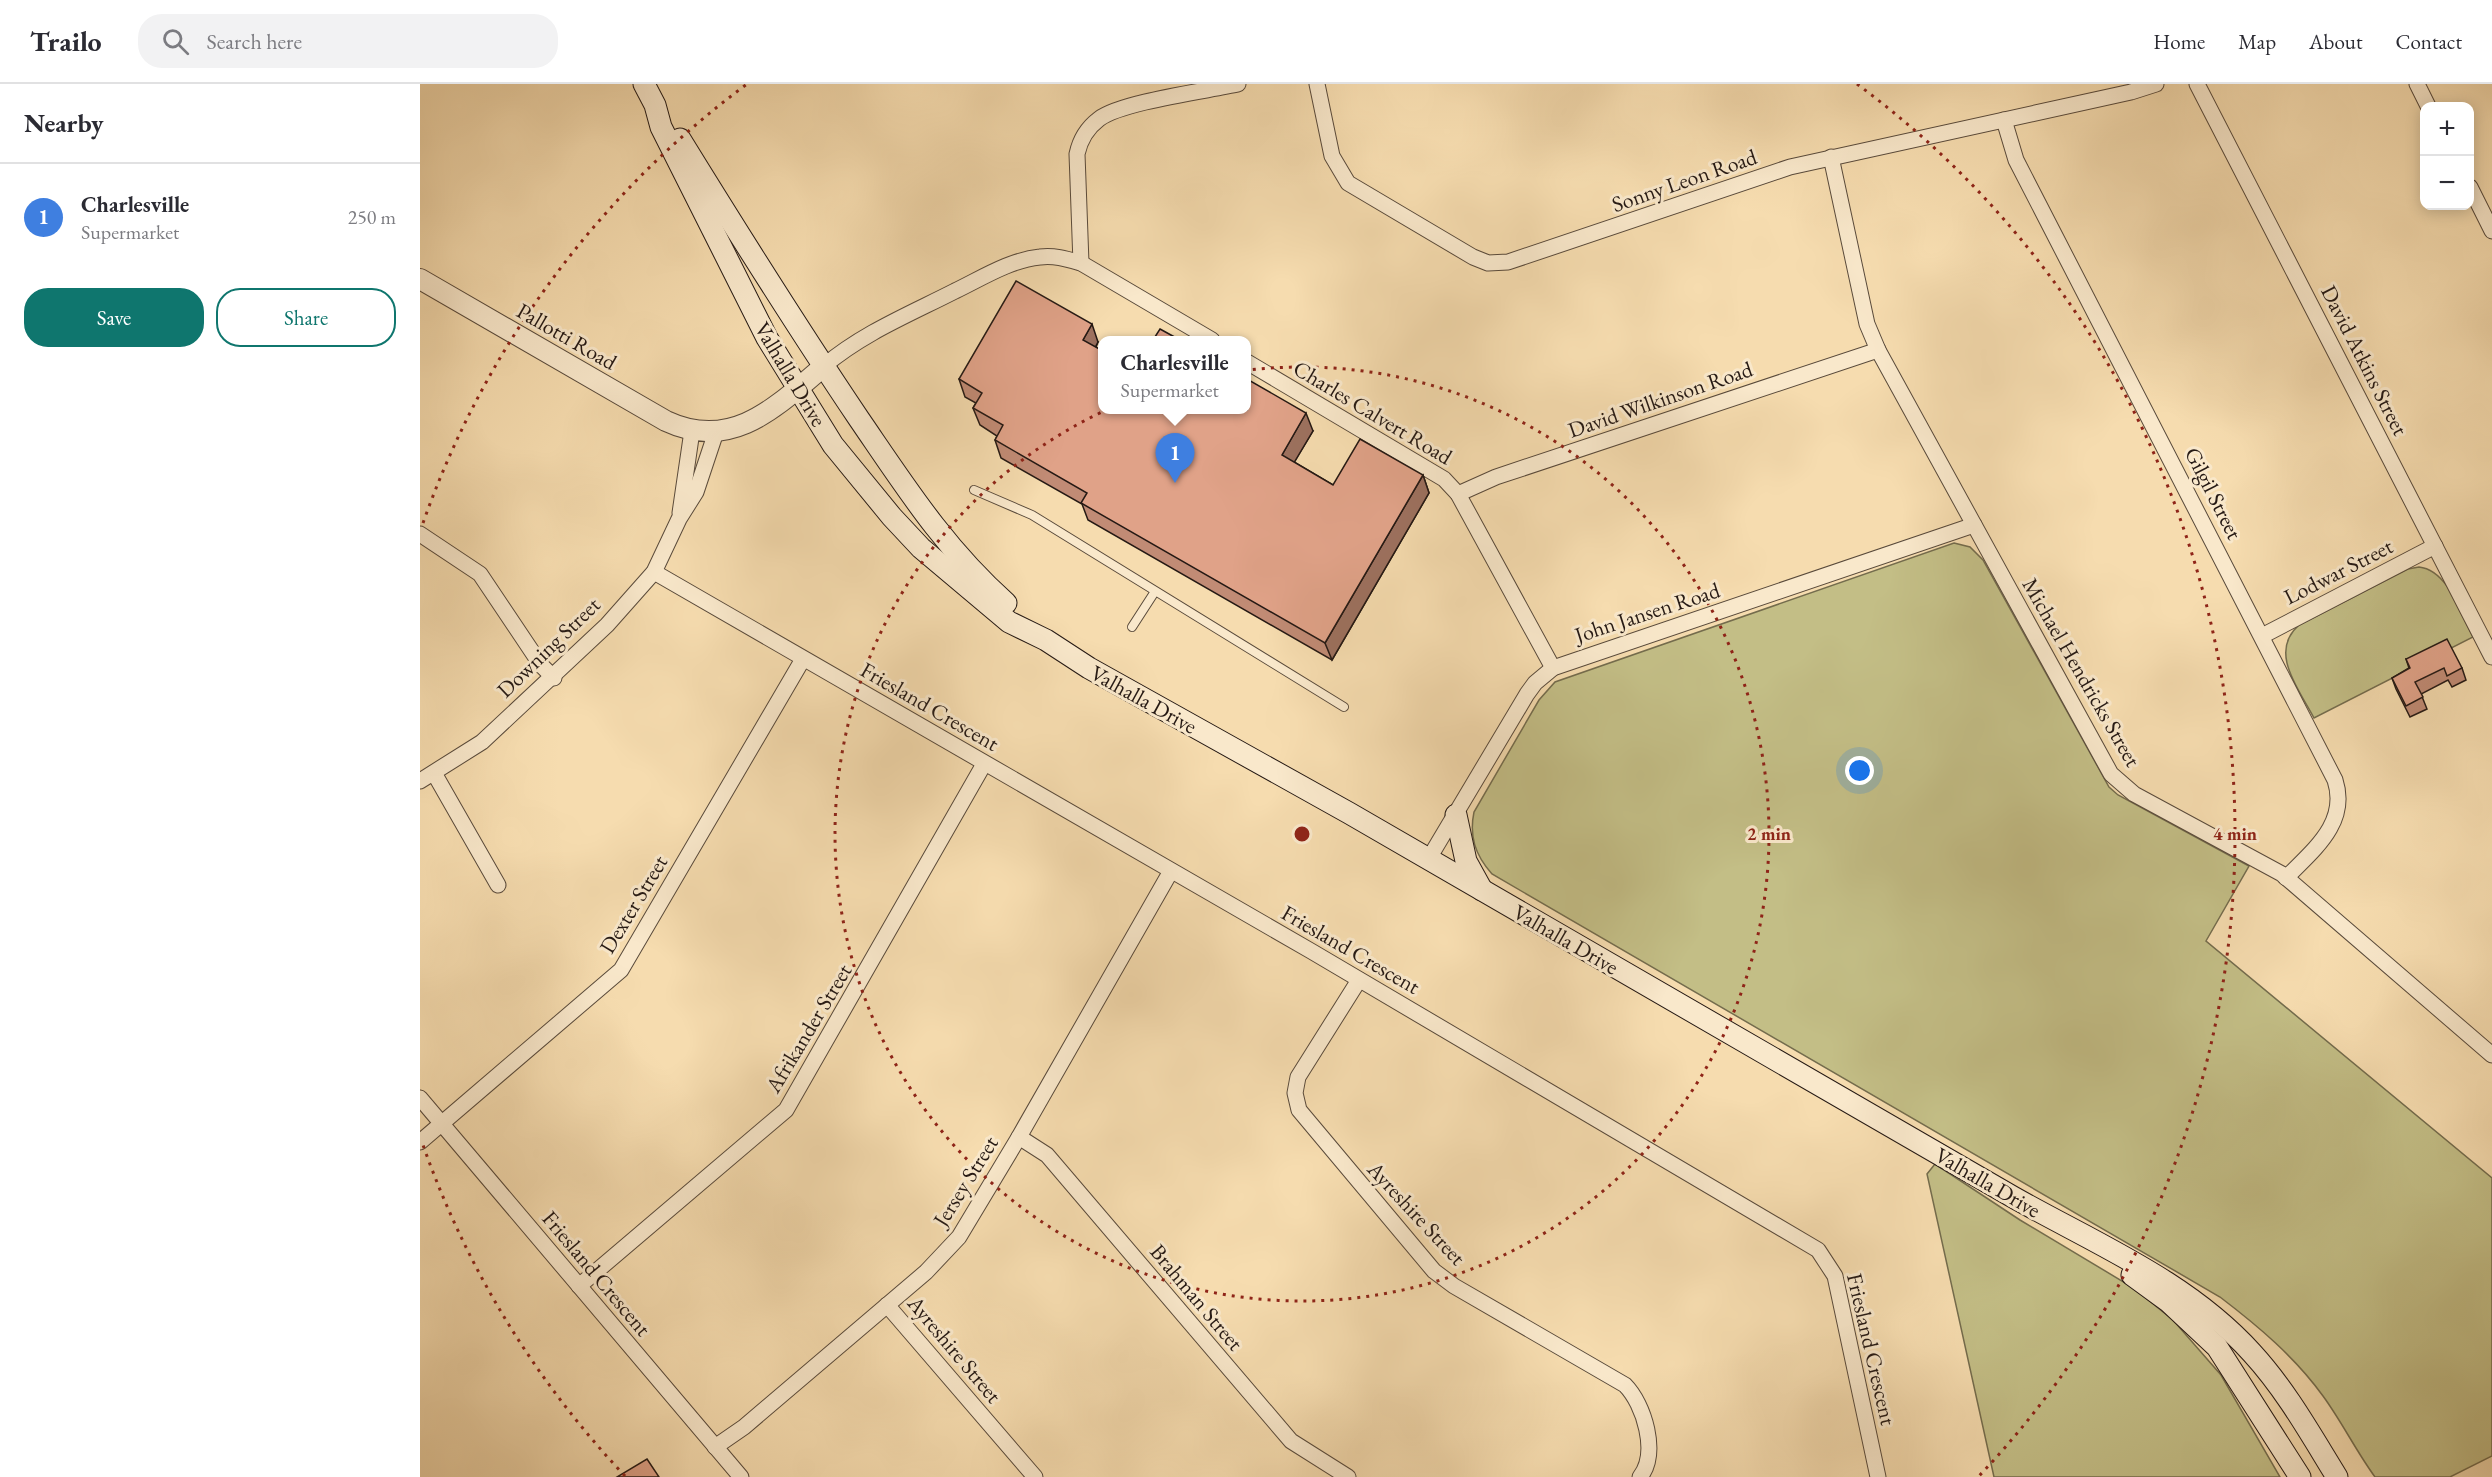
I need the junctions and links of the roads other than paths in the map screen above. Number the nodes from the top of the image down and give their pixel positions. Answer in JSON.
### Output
{"nodes":[{"id":1,"x":644,"y":84,"type":"edge"},
{"id":2,"x":1238,"y":84,"type":"edge"},
{"id":3,"x":1317,"y":84,"type":"edge"},
{"id":4,"x":2156,"y":84,"type":"edge"},
{"id":5,"x":2197,"y":84,"type":"edge"},
{"id":6,"x":2416,"y":84,"type":"edge"},
{"id":7,"x":2426,"y":102,"type":"edge"},
{"id":8,"x":655,"y":105,"type":"junction"},
{"id":9,"x":2004,"y":120,"type":"junction"},
{"id":10,"x":1831,"y":157,"type":"junction"},
{"id":11,"x":2474,"y":197,"type":"edge"},
{"id":12,"x":2492,"y":231,"type":"edge"},
{"id":13,"x":1081,"y":263,"type":"junction"},
{"id":14,"x":420,"y":279,"type":"edge"},
{"id":15,"x":1205,"y":336,"type":"edge"},
{"id":16,"x":1878,"y":350,"type":"junction"},
{"id":17,"x":1251,"y":364,"type":"edge"},
{"id":18,"x":824,"y":366,"type":"junction"},
{"id":19,"x":797,"y":389,"type":"junction"},
{"id":20,"x":692,"y":431,"type":"junction"},
{"id":21,"x":716,"y":432,"type":"junction"},
{"id":22,"x":974,"y":490,"type":"dead end"},
{"id":23,"x":1458,"y":494,"type":"junction"},
{"id":24,"x":679,"y":519,"type":"junction"},
{"id":25,"x":1974,"y":525,"type":"junction"},
{"id":26,"x":420,"y":534,"type":"edge"},
{"id":27,"x":2435,"y":546,"type":"junction"},
{"id":28,"x":654,"y":572,"type":"junction"},
{"id":29,"x":1154,"y":593,"type":"junction"},
{"id":30,"x":1132,"y":627,"type":"dead end"},
{"id":31,"x":2262,"y":636,"type":"junction"},
{"id":32,"x":1046,"y":640,"type":"junction"},
{"id":33,"x":2492,"y":657,"type":"edge"},
{"id":34,"x":803,"y":658,"type":"junction"},
{"id":35,"x":1553,"y":668,"type":"junction"},
{"id":36,"x":554,"y":678,"type":"junction"},
{"id":37,"x":1344,"y":707,"type":"dead end"},
{"id":38,"x":984,"y":764,"type":"junction"},
{"id":39,"x":434,"y":773,"type":"junction"},
{"id":40,"x":420,"y":781,"type":"edge"},
{"id":41,"x":1456,"y":815,"type":"junction"},
{"id":42,"x":1428,"y":860,"type":"junction"},
{"id":43,"x":1171,"y":871,"type":"junction"},
{"id":44,"x":2286,"y":878,"type":"junction"},
{"id":45,"x":498,"y":885,"type":"dead end"},
{"id":46,"x":1482,"y":891,"type":"junction"},
{"id":47,"x":1359,"y":980,"type":"junction"},
{"id":48,"x":2492,"y":1055,"type":"edge"},
{"id":49,"x":420,"y":1098,"type":"edge"},
{"id":50,"x":441,"y":1124,"type":"junction"},
{"id":51,"x":1019,"y":1137,"type":"junction"},
{"id":52,"x":420,"y":1142,"type":"edge"},
{"id":53,"x":2087,"y":1238,"type":"junction"},
{"id":54,"x":579,"y":1286,"type":"junction"},
{"id":55,"x":887,"y":1305,"type":"junction"},
{"id":56,"x":715,"y":1447,"type":"junction"},
{"id":57,"x":741,"y":1477,"type":"edge"},
{"id":58,"x":1035,"y":1477,"type":"edge"},
{"id":59,"x":1348,"y":1477,"type":"edge"},
{"id":60,"x":1640,"y":1477,"type":"edge"},
{"id":61,"x":1878,"y":1477,"type":"edge"},
{"id":62,"x":2300,"y":1477,"type":"edge"},
{"id":63,"x":2337,"y":1477,"type":"edge"}],
"edges":[{"from":1,"to":8,"type":"main road","name":"Valhalla Drive"},
{"from":2,"to":13,"type":"street"},
{"from":3,"to":10,"type":"street","name":"Sonny Leon Road"},
{"from":4,"to":9,"type":"street","name":"Sonny Leon Road"},
{"from":5,"to":27,"type":"street","name":"David Atkins Street"},
{"from":6,"to":7,"type":"street"},
{"from":8,"to":18,"type":"main road","name":"Valhalla Drive"},
{"from":8,"to":19,"type":"main road","name":"Valhalla Drive"},
{"from":9,"to":10,"type":"street","name":"Sonny Leon Road"},
{"from":9,"to":31,"type":"street","name":"Gilgil Street"},
{"from":10,"to":16,"type":"street","name":"Michael Hendricks Street"},
{"from":11,"to":12,"type":"street"},
{"from":13,"to":15,"type":"street"},
{"from":13,"to":18,"type":"street"},
{"from":14,"to":20,"type":"street","name":"Pallotti Road"},
{"from":16,"to":23,"type":"street","name":"David Wilkinson Road"},
{"from":16,"to":25,"type":"street","name":"Michael Hendricks Street"},
{"from":17,"to":23,"type":"street","name":"Charles Calvert Road"},
{"from":18,"to":19,"type":"street"},
{"from":18,"to":32,"type":"main road","name":"Valhalla Drive"},
{"from":19,"to":21,"type":"street"},
{"from":19,"to":32,"type":"main road","name":"Valhalla Drive"},
{"from":20,"to":21,"type":"street"},
{"from":20,"to":24,"type":"street","name":"Downing Street"},
{"from":21,"to":24,"type":"street","name":"Downing Street"},
{"from":22,"to":29,"type":"lane"},
{"from":23,"to":35,"type":"street","name":"Charles Calvert Road"},
{"from":24,"to":28,"type":"street","name":"Downing Street"},
{"from":25,"to":35,"type":"street","name":"John Jansen Road"},
{"from":25,"to":44,"type":"street","name":"Michael Hendricks Street"},
{"from":26,"to":36,"type":"street"},
{"from":27,"to":31,"type":"street","name":"Lodwar Street"},
{"from":27,"to":33,"type":"street","name":"David Atkins Street"},
{"from":28,"to":34,"type":"street","name":"Friesland Crescent"},
{"from":28,"to":36,"type":"street","name":"Downing Street"},
{"from":29,"to":30,"type":"lane"},
{"from":29,"to":37,"type":"lane"},
{"from":31,"to":44,"type":"street","name":"Gilgil Street"},
{"from":32,"to":42,"type":"main road","name":"Valhalla Drive"},
{"from":34,"to":38,"type":"street","name":"Friesland Crescent"},
{"from":34,"to":50,"type":"street","name":"Dexter Street"},
{"from":35,"to":41,"type":"street","name":"John Jansen Road"},
{"from":36,"to":39,"type":"street","name":"Downing Street"},
{"from":38,"to":43,"type":"street","name":"Friesland Crescent"},
{"from":38,"to":54,"type":"street","name":"Afrikander Street"},
{"from":39,"to":40,"type":"street","name":"Downing Street"},
{"from":39,"to":45,"type":"street"},
{"from":41,"to":42,"type":"street","name":"John Jansen Road"},
{"from":41,"to":46,"type":"main road"},
{"from":42,"to":46,"type":"main road","name":"Valhalla Drive"},
{"from":43,"to":47,"type":"street","name":"Friesland Crescent"},
{"from":43,"to":51,"type":"street","name":"Jersey Street"},
{"from":44,"to":48,"type":"street","name":"Michael Hendricks Street"},
{"from":46,"to":53,"type":"main road","name":"Valhalla Drive"},
{"from":47,"to":60,"type":"street","name":"Ayreshire Street"},
{"from":47,"to":61,"type":"street","name":"Friesland Crescent"},
{"from":49,"to":50,"type":"street","name":"Friesland Crescent"},
{"from":50,"to":52,"type":"street","name":"Dexter Street"},
{"from":50,"to":54,"type":"street","name":"Friesland Crescent"},
{"from":51,"to":55,"type":"street","name":"Jersey Street"},
{"from":51,"to":59,"type":"street","name":"Brahman Street"},
{"from":53,"to":62,"type":"main road","name":"Valhalla Drive"},
{"from":53,"to":63,"type":"main road","name":"Valhalla Drive"},
{"from":54,"to":56,"type":"street","name":"Friesland Crescent"},
{"from":55,"to":56,"type":"street","name":"Jersey Street"},
{"from":55,"to":58,"type":"street","name":"Ayreshire Street"},
{"from":56,"to":57,"type":"street","name":"Friesland Crescent"}]}
